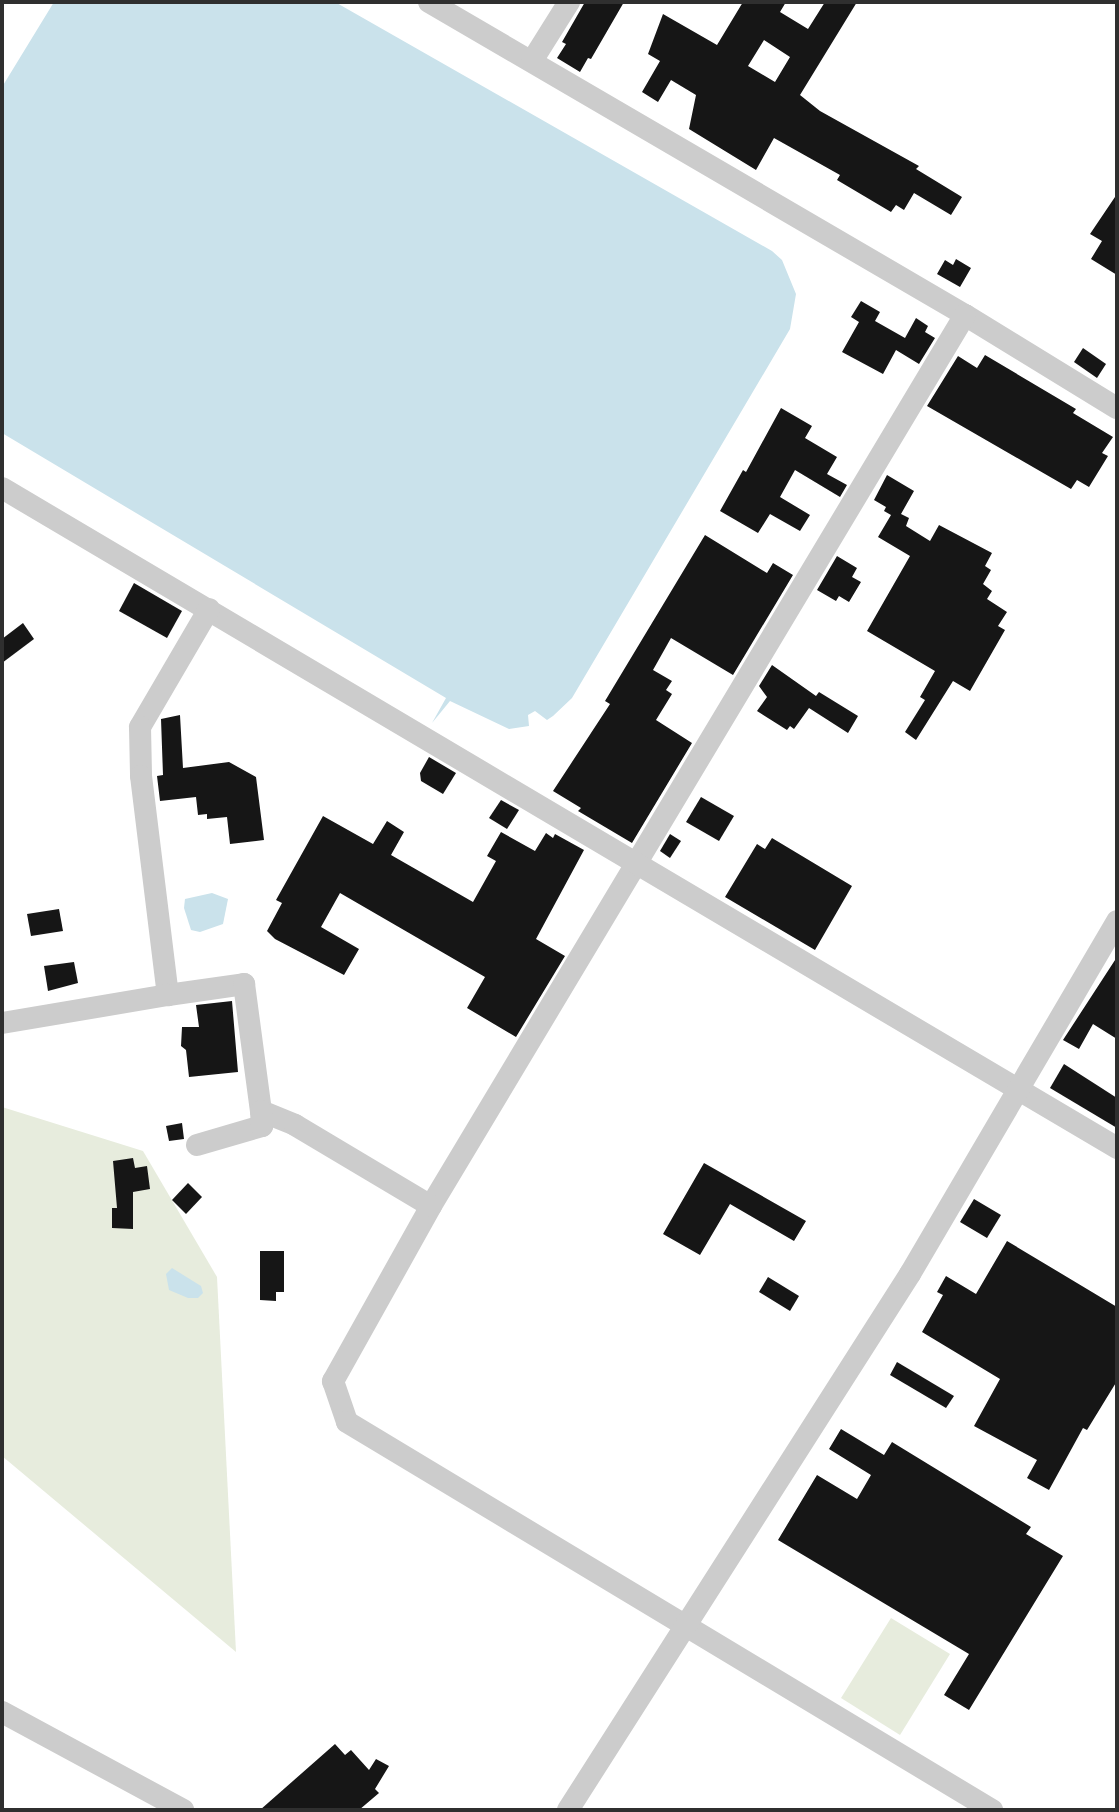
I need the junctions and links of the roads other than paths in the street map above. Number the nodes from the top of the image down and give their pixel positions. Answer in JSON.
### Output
{"nodes":[{"id":1,"x":429,"y":2,"type":"edge"},
{"id":2,"x":569,"y":2,"type":"edge"},
{"id":3,"x":532,"y":61,"type":"junction"},
{"id":4,"x":965,"y":315,"type":"junction"},
{"id":5,"x":1117,"y":408,"type":"edge"},
{"id":6,"x":2,"y":488,"type":"edge"},
{"id":7,"x":209,"y":609,"type":"junction"},
{"id":8,"x":636,"y":862,"type":"junction"},
{"id":9,"x":1117,"y":921,"type":"edge"},
{"id":10,"x":168,"y":995,"type":"junction"},
{"id":11,"x":2,"y":1023,"type":"edge"},
{"id":12,"x":1017,"y":1090,"type":"junction"},
{"id":13,"x":261,"y":1111,"type":"junction"},
{"id":14,"x":197,"y":1145,"type":"dead end"},
{"id":15,"x":1117,"y":1148,"type":"edge"},
{"id":16,"x":431,"y":1206,"type":"junction"},
{"id":17,"x":684,"y":1627,"type":"junction"},
{"id":18,"x":2,"y":1712,"type":"edge"},
{"id":19,"x":183,"y":1810,"type":"edge"},
{"id":20,"x":568,"y":1810,"type":"edge"},
{"id":21,"x":992,"y":1810,"type":"edge"}],
"edges":[{"from":1,"to":3,"type":"street"},
{"from":2,"to":3,"type":"street"},
{"from":3,"to":4,"type":"street"},
{"from":4,"to":5,"type":"street"},
{"from":4,"to":8,"type":"street"},
{"from":6,"to":7,"type":"street"},
{"from":7,"to":8,"type":"street"},
{"from":7,"to":10,"type":"street"},
{"from":8,"to":12,"type":"street"},
{"from":8,"to":16,"type":"street"},
{"from":9,"to":12,"type":"street"},
{"from":10,"to":11,"type":"street"},
{"from":10,"to":13,"type":"street"},
{"from":12,"to":15,"type":"street"},
{"from":12,"to":17,"type":"street"},
{"from":13,"to":14,"type":"street"},
{"from":13,"to":16,"type":"street"},
{"from":16,"to":17,"type":"street"},
{"from":17,"to":20,"type":"street"},
{"from":17,"to":21,"type":"street"},
{"from":18,"to":19,"type":"street"}]}
